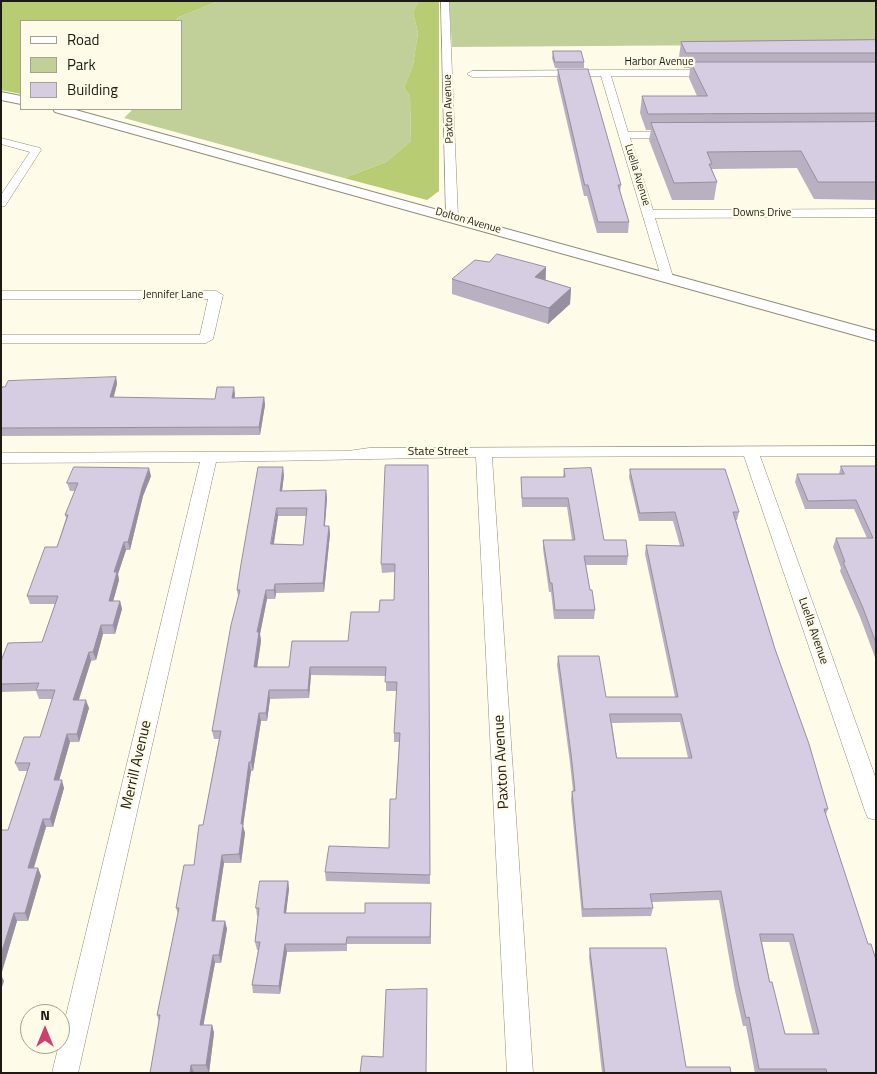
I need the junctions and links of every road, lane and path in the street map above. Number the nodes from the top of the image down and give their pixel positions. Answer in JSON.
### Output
{"nodes":[{"id":1,"x":445,"y":1,"type":"edge"},
{"id":2,"x":721,"y":73,"type":"edge"},
{"id":3,"x":472,"y":74,"type":"dead end"},
{"id":4,"x":605,"y":74,"type":"junction"},
{"id":5,"x":1,"y":96,"type":"edge"},
{"id":6,"x":20,"y":100,"type":"edge"},
{"id":7,"x":63,"y":110,"type":"edge"},
{"id":8,"x":624,"y":135,"type":"junction"},
{"id":9,"x":682,"y":135,"type":"edge"},
{"id":10,"x":1,"y":141,"type":"edge"},
{"id":11,"x":1,"y":204,"type":"edge"},
{"id":12,"x":876,"y":213,"type":"edge"},
{"id":13,"x":648,"y":214,"type":"junction"},
{"id":14,"x":452,"y":217,"type":"junction"},
{"id":15,"x":667,"y":278,"type":"junction"},
{"id":16,"x":1,"y":295,"type":"edge"},
{"id":17,"x":876,"y":336,"type":"edge"},
{"id":18,"x":1,"y":339,"type":"edge"},
{"id":19,"x":750,"y":451,"type":"junction"},
{"id":20,"x":876,"y":451,"type":"edge"},
{"id":21,"x":484,"y":452,"type":"junction"},
{"id":22,"x":209,"y":456,"type":"junction"},
{"id":23,"x":1,"y":458,"type":"edge"},
{"id":24,"x":876,"y":811,"type":"edge"},
{"id":25,"x":65,"y":1073,"type":"edge"},
{"id":26,"x":520,"y":1073,"type":"edge"}],
"edges":[{"from":1,"to":14,"type":"street","name":"Paxton Avenue"},
{"from":2,"to":4,"type":"street","name":"Harbor Avenue"},
{"from":3,"to":4,"type":"street","name":"Harbor Avenue"},
{"from":4,"to":8,"type":"street","name":"Luella Avenue"},
{"from":5,"to":6,"type":"street"},
{"from":7,"to":14,"type":"street","name":"Dolton Avenue"},
{"from":8,"to":9,"type":"street"},
{"from":8,"to":13,"type":"street","name":"Luella Avenue"},
{"from":10,"to":11,"type":"street"},
{"from":12,"to":13,"type":"street","name":"Downs Drive"},
{"from":13,"to":15,"type":"street","name":"Luella Avenue"},
{"from":14,"to":15,"type":"street","name":"Dolton Avenue"},
{"from":15,"to":17,"type":"street","name":"Dolton Avenue"},
{"from":16,"to":18,"type":"street","name":"Jennifer Lane"},
{"from":19,"to":20,"type":"street","name":"State Street"},
{"from":19,"to":21,"type":"street","name":"State Street"},
{"from":19,"to":24,"type":"street","name":"Luella Avenue"},
{"from":21,"to":22,"type":"street","name":"State Street"},
{"from":21,"to":26,"type":"street","name":"Paxton Avenue"},
{"from":22,"to":23,"type":"street","name":"State Street"},
{"from":22,"to":25,"type":"street","name":"Merrill Avenue"}]}
